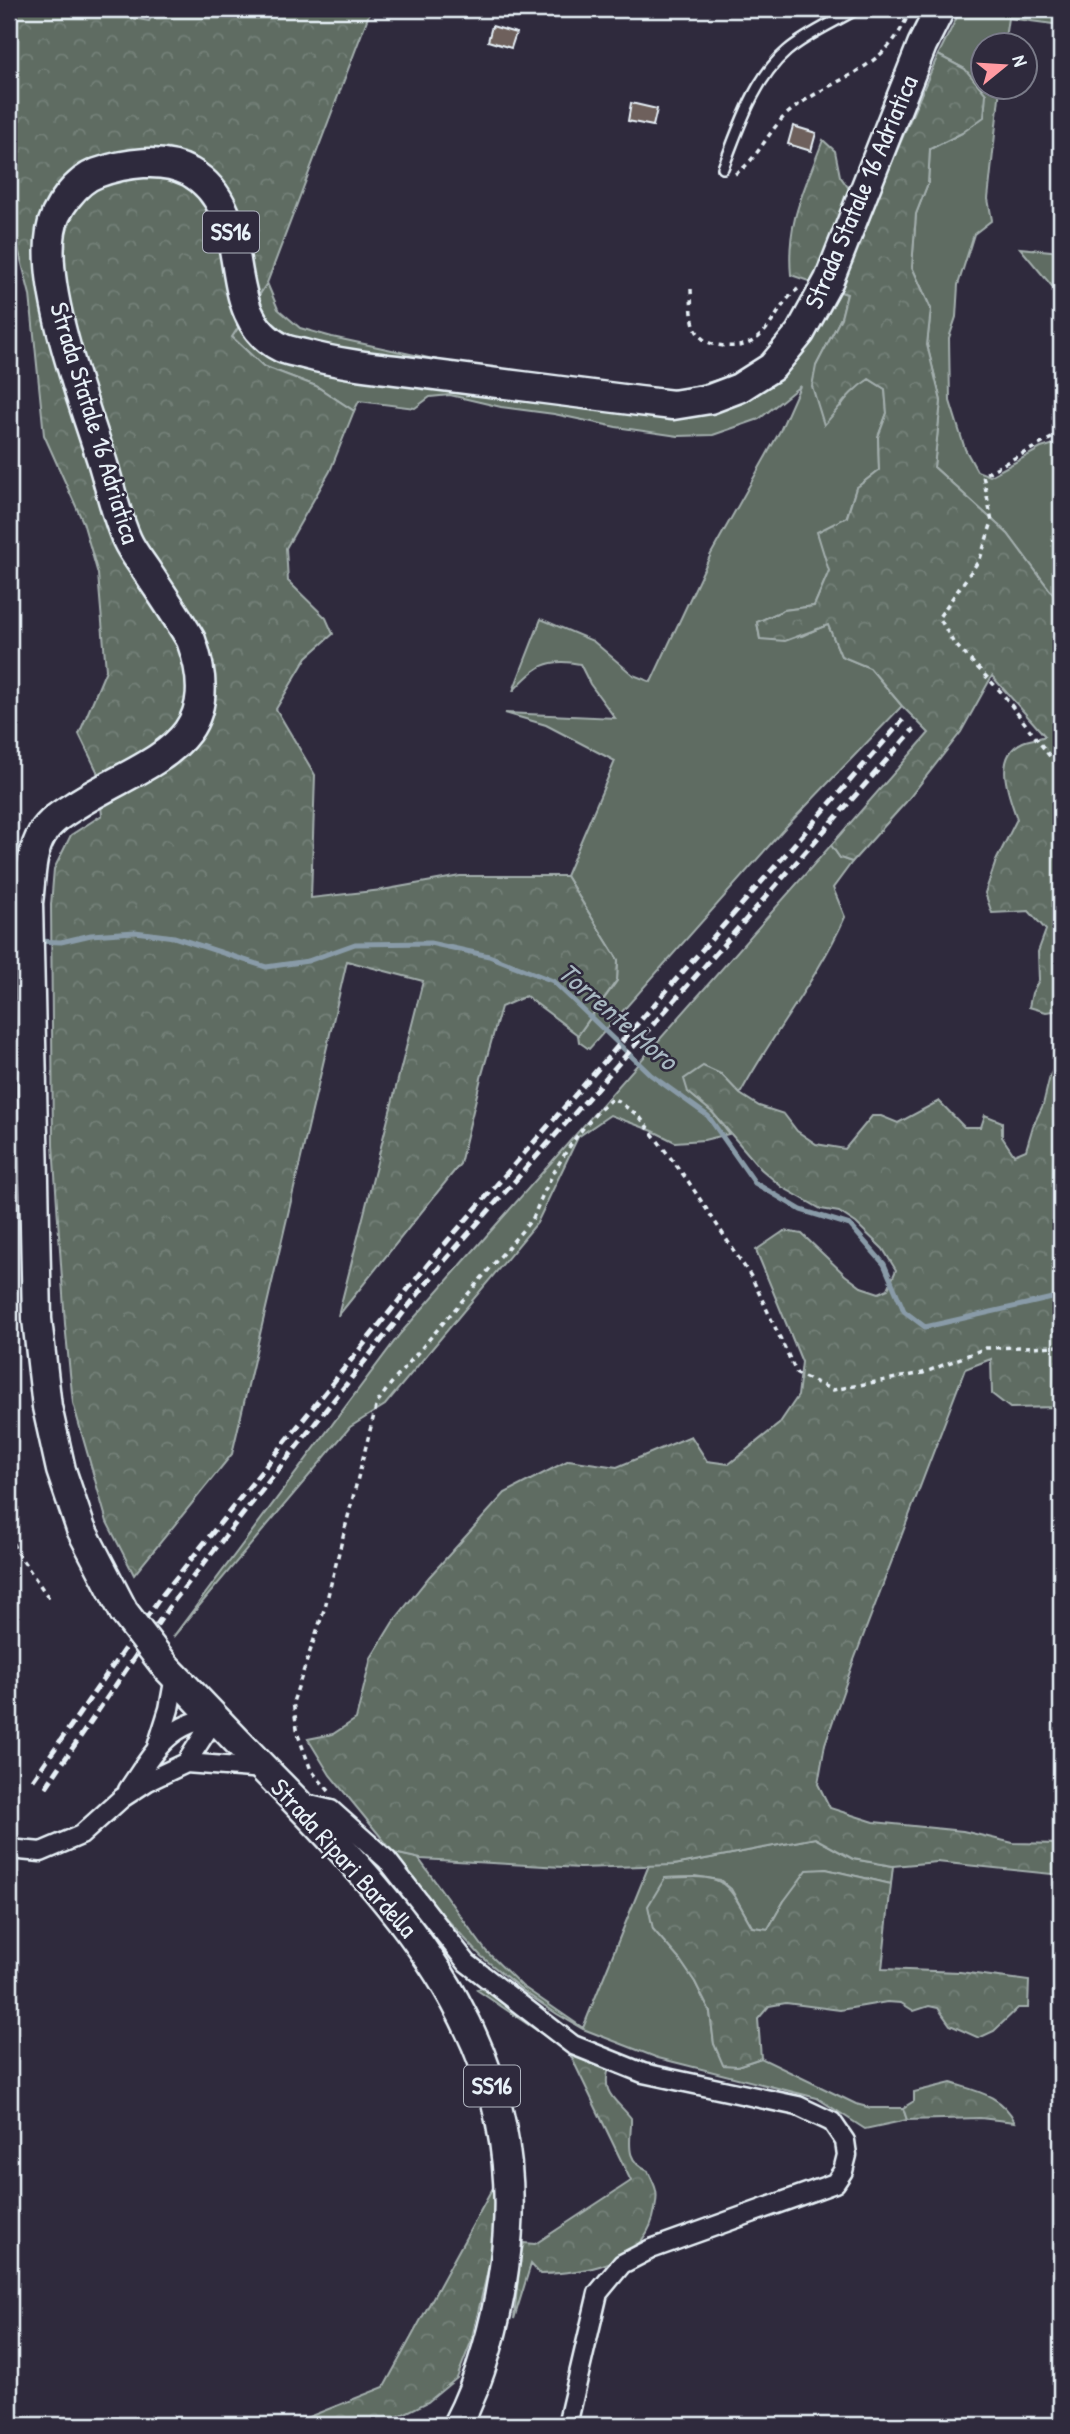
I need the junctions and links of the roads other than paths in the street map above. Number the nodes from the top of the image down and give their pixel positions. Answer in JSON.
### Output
{"nodes":[{"id":1,"x":857,"y":9,"type":"edge"},
{"id":2,"x":940,"y":9,"type":"edge"},
{"id":3,"x":723,"y":168,"type":"road end"},
{"id":4,"x":170,"y":1671,"type":"junction"},
{"id":5,"x":215,"y":1718,"type":"junction"},
{"id":6,"x":156,"y":1748,"type":"junction"},
{"id":7,"x":186,"y":1763,"type":"junction"},
{"id":8,"x":265,"y":1769,"type":"junction"},
{"id":9,"x":122,"y":1798,"type":"junction"},
{"id":10,"x":296,"y":1802,"type":"junction"},
{"id":11,"x":9,"y":1849,"type":"edge"},
{"id":12,"x":382,"y":1894,"type":"junction"},
{"id":13,"x":421,"y":1901,"type":"junction"},
{"id":14,"x":457,"y":2425,"type":"edge"},
{"id":15,"x":567,"y":2425,"type":"edge"}],
"edges":[{"from":1,"to":3,"type":"lane"},
{"from":2,"to":4,"type":"main road","name":"Strada Statale 16 Adriatica","number":"SS16","bridge":true},
{"from":4,"to":5,"type":"main road","name":"Strada Statale 16 Adriatica","number":"SS16"},
{"from":4,"to":6,"type":"street"},
{"from":5,"to":6,"type":"street"},
{"from":5,"to":7,"type":"street"},
{"from":5,"to":8,"type":"main road","name":"Strada Statale 16 Adriatica","number":"SS16"},
{"from":6,"to":9,"type":"street"},
{"from":7,"to":8,"type":"street"},
{"from":7,"to":9,"type":"street"},
{"from":8,"to":10,"type":"main road","name":"Strada Ripari Bardella","number":"SS16"},
{"from":9,"to":11,"type":"street"},
{"from":10,"to":12,"type":"main road","name":"Strada Ripari Bardella","number":"SS16"},
{"from":10,"to":13,"type":"street"},
{"from":12,"to":13,"type":"street"},
{"from":12,"to":14,"type":"main road","name":"Strada Ripari Bardella","number":"SS16"},
{"from":13,"to":15,"type":"street"}]}
